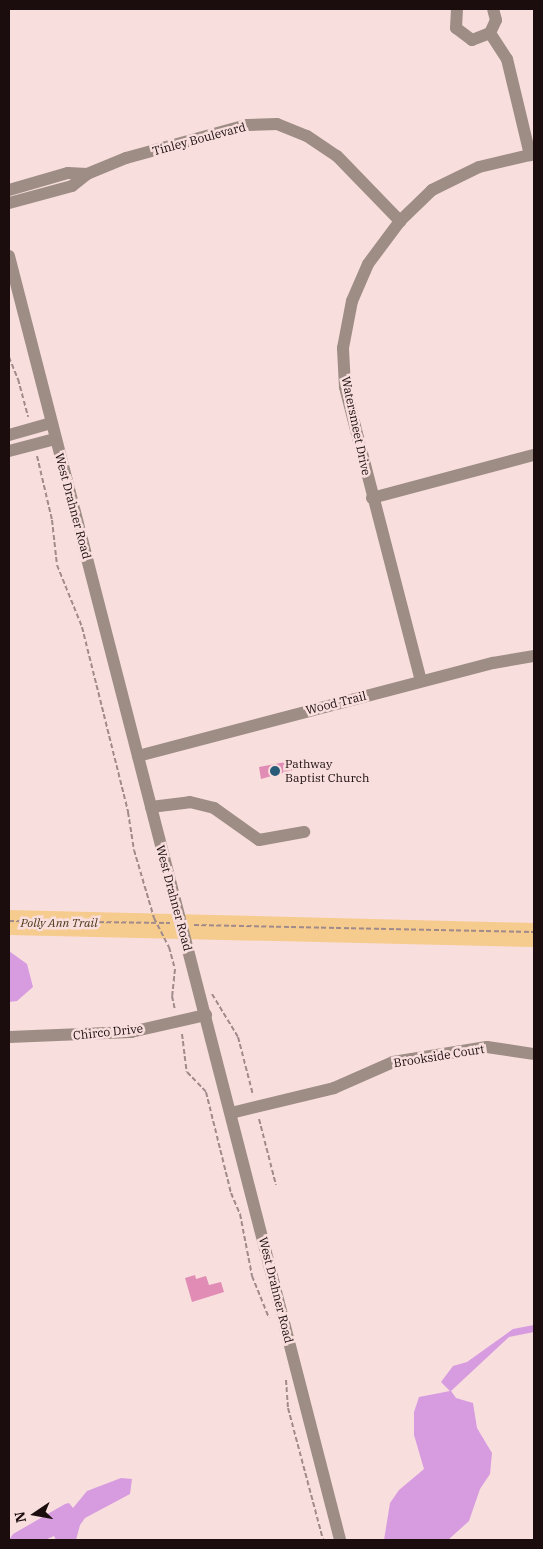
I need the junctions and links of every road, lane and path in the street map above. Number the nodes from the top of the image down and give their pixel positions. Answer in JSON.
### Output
{"nodes":[{"id":1,"x":457,"y":9,"type":"edge"},
{"id":2,"x":493,"y":9,"type":"edge"},
{"id":3,"x":490,"y":33,"type":"junction"},
{"id":4,"x":532,"y":154,"type":"edge"},
{"id":5,"x":87,"y":174,"type":"junction"},
{"id":6,"x":9,"y":190,"type":"edge"},
{"id":7,"x":9,"y":203,"type":"edge"},
{"id":8,"x":400,"y":221,"type":"junction"},
{"id":9,"x":9,"y":256,"type":"edge"},
{"id":10,"x":9,"y":357,"type":"edge"},
{"id":11,"x":51,"y":423,"type":"junction"},
{"id":12,"x":30,"y":429,"type":"junction"},
{"id":13,"x":9,"y":434,"type":"edge"},
{"id":14,"x":55,"y":439,"type":"junction"},
{"id":15,"x":30,"y":445,"type":"junction"},
{"id":16,"x":9,"y":451,"type":"edge"},
{"id":17,"x":534,"y":455,"type":"edge"},
{"id":18,"x":372,"y":498,"type":"junction"},
{"id":19,"x":534,"y":656,"type":"edge"},
{"id":20,"x":421,"y":682,"type":"junction"},
{"id":21,"x":138,"y":756,"type":"junction"},
{"id":22,"x":151,"y":807,"type":"junction"},
{"id":23,"x":304,"y":832,"type":"dead end"},
{"id":24,"x":9,"y":921,"type":"edge"},
{"id":25,"x":158,"y":923,"type":"junction"},
{"id":26,"x":180,"y":923,"type":"junction"},
{"id":27,"x":534,"y":932,"type":"edge"},
{"id":28,"x":193,"y":933,"type":"dead end"},
{"id":29,"x":209,"y":988,"type":"dead end"},
{"id":30,"x":206,"y":1015,"type":"junction"},
{"id":31,"x":178,"y":1021,"type":"junction"},
{"id":32,"x":9,"y":1037,"type":"edge"},
{"id":33,"x":534,"y":1054,"type":"edge"},
{"id":34,"x":256,"y":1107,"type":"junction"},
{"id":35,"x":231,"y":1113,"type":"junction"},
{"id":36,"x":276,"y":1185,"type":"dead end"},
{"id":37,"x":272,"y":1325,"type":"dead end"},
{"id":38,"x":286,"y":1375,"type":"dead end"},
{"id":39,"x":323,"y":1540,"type":"edge"},
{"id":40,"x":340,"y":1540,"type":"edge"}],
"edges":[{"from":1,"to":3,"type":"street"},
{"from":2,"to":3,"type":"street"},
{"from":3,"to":4,"type":"street"},
{"from":4,"to":8,"type":"street","name":"Watersmeet Drive"},
{"from":5,"to":6,"type":"street","name":"Tinley Boulevard"},
{"from":5,"to":7,"type":"street","name":"Tinley Boulevard"},
{"from":5,"to":8,"type":"street","name":"Tinley Boulevard"},
{"from":8,"to":18,"type":"street","name":"Watersmeet Drive"},
{"from":9,"to":11,"type":"street","name":"West Drahner Road"},
{"from":10,"to":12,"type":"path"},
{"from":11,"to":12,"type":"street"},
{"from":11,"to":14,"type":"street","name":"West Drahner Road"},
{"from":12,"to":13,"type":"street"},
{"from":14,"to":15,"type":"street"},
{"from":14,"to":21,"type":"street","name":"West Drahner Road"},
{"from":15,"to":16,"type":"street"},
{"from":15,"to":25,"type":"path"},
{"from":17,"to":18,"type":"street"},
{"from":18,"to":20,"type":"street","name":"Watersmeet Drive"},
{"from":19,"to":20,"type":"street","name":"Wood Trail"},
{"from":20,"to":21,"type":"street","name":"Wood Trail"},
{"from":21,"to":22,"type":"street","name":"West Drahner Road"},
{"from":22,"to":23,"type":"street"},
{"from":22,"to":26,"type":"street","name":"West Drahner Road"},
{"from":24,"to":25,"type":"path"},
{"from":25,"to":26,"type":"path"},
{"from":25,"to":31,"type":"path"},
{"from":26,"to":30,"type":"street","name":"West Drahner Road"},
{"from":27,"to":28,"type":"path"},
{"from":29,"to":34,"type":"path"},
{"from":30,"to":31,"type":"street","name":"Chirco Drive"},
{"from":30,"to":35,"type":"street","name":"West Drahner Road"},
{"from":31,"to":32,"type":"street","name":"Chirco Drive"},
{"from":31,"to":37,"type":"path"},
{"from":33,"to":34,"type":"street","name":"Brookside Court"},
{"from":34,"to":35,"type":"street","name":"Brookside Court"},
{"from":34,"to":36,"type":"path"},
{"from":35,"to":40,"type":"street","name":"West Drahner Road"},
{"from":38,"to":39,"type":"path"}]}
